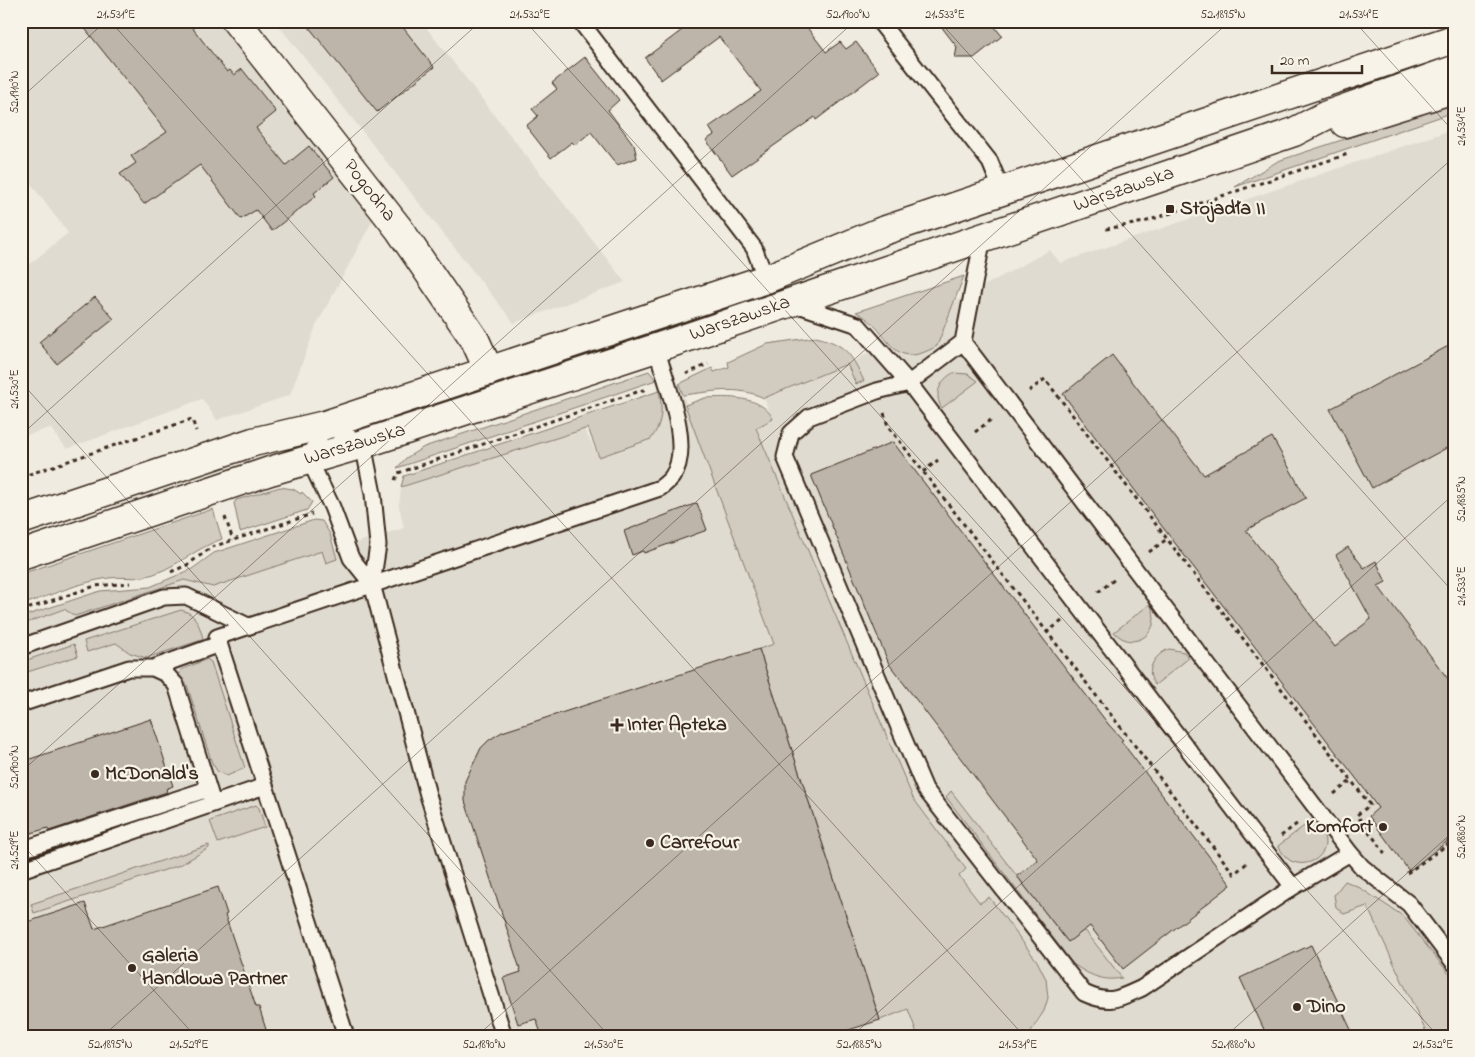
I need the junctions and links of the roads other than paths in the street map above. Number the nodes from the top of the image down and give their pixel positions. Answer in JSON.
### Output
{"nodes":[{"id":1,"x":236,"y":21,"type":"edge"},
{"id":2,"x":580,"y":21,"type":"edge"},
{"id":3,"x":879,"y":21,"type":"edge"},
{"id":4,"x":1454,"y":39,"type":"edge"},
{"id":5,"x":1454,"y":70,"type":"edge"},
{"id":6,"x":1454,"y":89,"type":"edge"},
{"id":7,"x":1294,"y":132,"type":"junction"},
{"id":8,"x":1002,"y":191,"type":"junction"},
{"id":9,"x":983,"y":237,"type":"junction"},
{"id":10,"x":766,"y":279,"type":"junction"},
{"id":11,"x":788,"y":302,"type":"junction"},
{"id":12,"x":963,"y":342,"type":"junction"},
{"id":13,"x":656,"y":348,"type":"junction"},
{"id":14,"x":489,"y":371,"type":"junction"},
{"id":15,"x":909,"y":383,"type":"junction"},
{"id":16,"x":325,"y":425,"type":"junction"},
{"id":17,"x":363,"y":444,"type":"junction"},
{"id":18,"x":309,"y":460,"type":"junction"},
{"id":19,"x":21,"y":520,"type":"edge"},
{"id":20,"x":21,"y":555,"type":"edge"},
{"id":21,"x":372,"y":584,"type":"junction"},
{"id":22,"x":248,"y":626,"type":"junction"},
{"id":23,"x":219,"y":644,"type":"junction"},
{"id":24,"x":21,"y":647,"type":"edge"},
{"id":25,"x":153,"y":668,"type":"junction"},
{"id":26,"x":21,"y":704,"type":"edge"},
{"id":27,"x":265,"y":786,"type":"junction"},
{"id":28,"x":208,"y":789,"type":"junction"},
{"id":29,"x":213,"y":805,"type":"junction"},
{"id":30,"x":21,"y":850,"type":"edge"},
{"id":31,"x":1350,"y":853,"type":"junction"},
{"id":32,"x":21,"y":870,"type":"edge"},
{"id":33,"x":1293,"y":887,"type":"junction"},
{"id":34,"x":1454,"y":962,"type":"edge"},
{"id":35,"x":346,"y":1036,"type":"edge"},
{"id":36,"x":504,"y":1036,"type":"edge"}],
"edges":[{"from":1,"to":14,"type":"main road","name":"Pogodna"},
{"from":2,"to":10,"type":"lane"},
{"from":3,"to":8,"type":"lane"},
{"from":4,"to":8,"type":"main road","name":"Warszawska"},
{"from":5,"to":7,"type":"main road","name":"Warszawska"},
{"from":6,"to":7,"type":"main road"},
{"from":7,"to":9,"type":"main road","name":"Warszawska"},
{"from":8,"to":10,"type":"main road","name":"Warszawska"},
{"from":9,"to":11,"type":"main road","name":"Warszawska"},
{"from":9,"to":12,"type":"lane"},
{"from":10,"to":14,"type":"main road","name":"Warszawska"},
{"from":11,"to":13,"type":"main road","name":"Warszawska"},
{"from":11,"to":15,"type":"lane"},
{"from":12,"to":15,"type":"lane"},
{"from":12,"to":31,"type":"lane"},
{"from":13,"to":17,"type":"main road","name":"Warszawska"},
{"from":13,"to":21,"type":"lane"},
{"from":14,"to":16,"type":"main road","name":"Warszawska"},
{"from":15,"to":33,"type":"lane"},
{"from":15,"to":33,"type":"lane"},
{"from":16,"to":17,"type":"lane"},
{"from":16,"to":18,"type":"lane"},
{"from":16,"to":19,"type":"main road","name":"Warszawska"},
{"from":17,"to":18,"type":"main road","name":"Warszawska"},
{"from":17,"to":21,"type":"lane"},
{"from":18,"to":20,"type":"main road","name":"Warszawska"},
{"from":18,"to":21,"type":"lane"},
{"from":21,"to":22,"type":"lane"},
{"from":21,"to":36,"type":"lane"},
{"from":22,"to":23,"type":"lane"},
{"from":22,"to":24,"type":"lane"},
{"from":23,"to":25,"type":"lane"},
{"from":23,"to":27,"type":"lane"},
{"from":25,"to":26,"type":"lane"},
{"from":25,"to":28,"type":"lane"},
{"from":27,"to":29,"type":"lane"},
{"from":27,"to":35,"type":"lane"},
{"from":28,"to":29,"type":"lane"},
{"from":28,"to":30,"type":"lane"},
{"from":29,"to":32,"type":"lane"},
{"from":31,"to":33,"type":"lane"},
{"from":31,"to":34,"type":"lane"}]}
